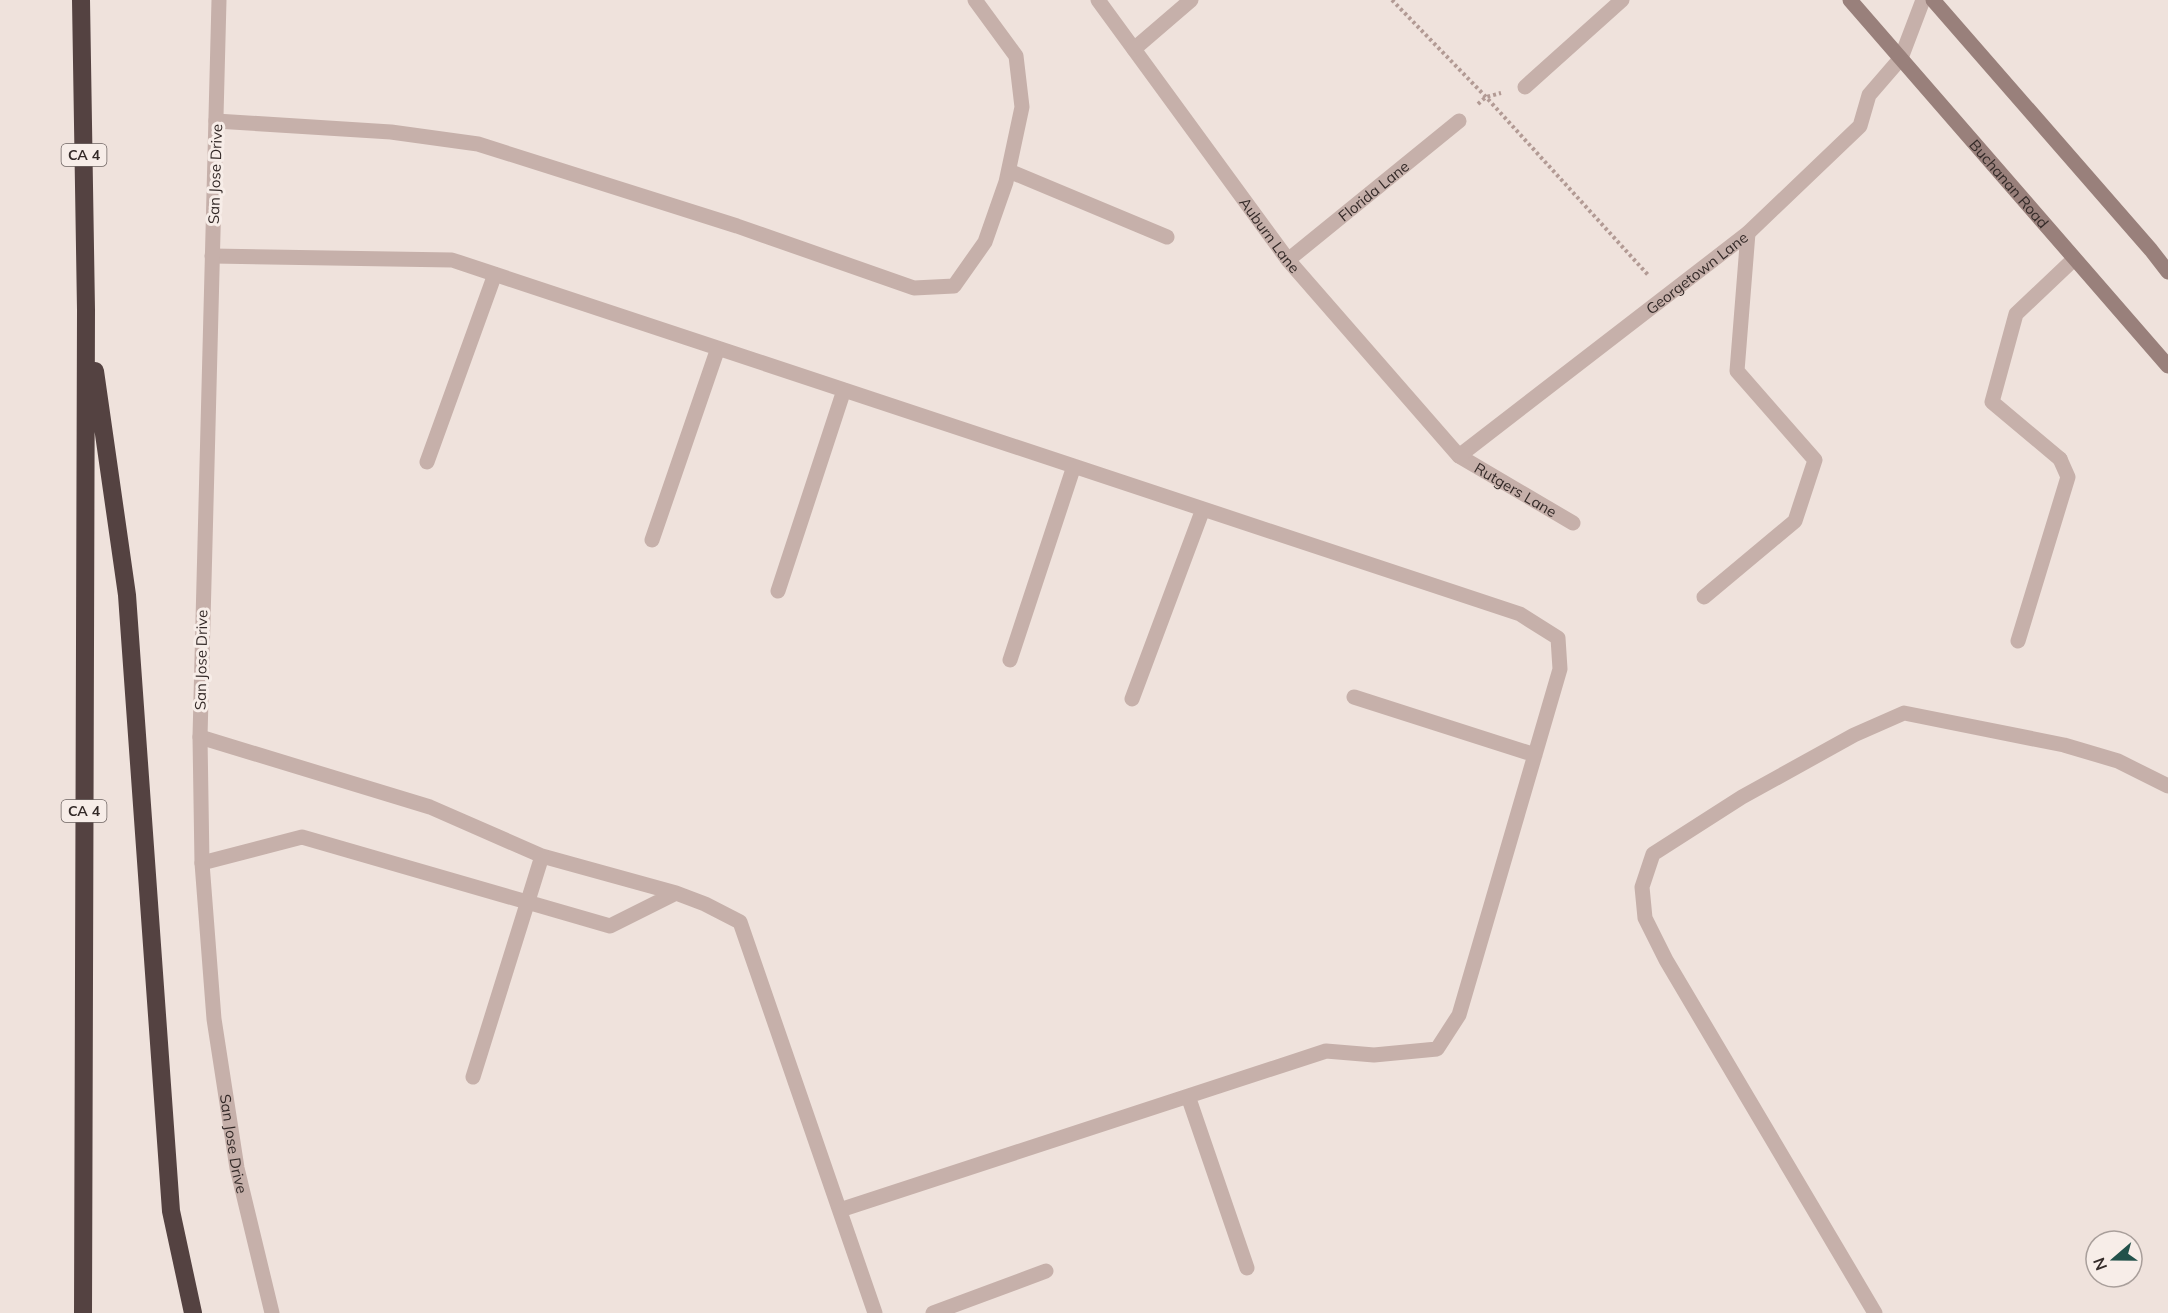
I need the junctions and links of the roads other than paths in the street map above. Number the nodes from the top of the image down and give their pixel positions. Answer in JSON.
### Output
{"nodes":[{"id":1,"x":81,"y":0,"type":"edge"},
{"id":2,"x":219,"y":0,"type":"edge"},
{"id":3,"x":975,"y":0,"type":"edge"},
{"id":4,"x":1098,"y":0,"type":"edge"},
{"id":5,"x":1191,"y":0,"type":"edge"},
{"id":6,"x":1622,"y":0,"type":"edge"},
{"id":7,"x":1850,"y":0,"type":"edge"},
{"id":8,"x":1923,"y":0,"type":"edge"},
{"id":9,"x":1934,"y":0,"type":"edge"},
{"id":10,"x":1134,"y":49,"type":"junction"},
{"id":11,"x":1901,"y":58,"type":"junction"},
{"id":12,"x":1525,"y":87,"type":"road end"},
{"id":13,"x":216,"y":121,"type":"junction"},
{"id":14,"x":1459,"y":121,"type":"road end"},
{"id":15,"x":1009,"y":171,"type":"junction"},
{"id":16,"x":1748,"y":233,"type":"junction"},
{"id":17,"x":1167,"y":237,"type":"dead end"},
{"id":18,"x":212,"y":256,"type":"junction"},
{"id":19,"x":2074,"y":259,"type":"junction"},
{"id":20,"x":1288,"y":260,"type":"junction"},
{"id":21,"x":2168,"y":272,"type":"edge"},
{"id":22,"x":495,"y":274,"type":"junction"},
{"id":23,"x":86,"y":310,"type":"junction"},
{"id":24,"x":718,"y":348,"type":"junction"},
{"id":25,"x":2168,"y":366,"type":"edge"},
{"id":26,"x":844,"y":390,"type":"junction"},
{"id":27,"x":1459,"y":456,"type":"junction"},
{"id":28,"x":427,"y":462,"type":"dead end"},
{"id":29,"x":1074,"y":466,"type":"junction"},
{"id":30,"x":1203,"y":509,"type":"junction"},
{"id":31,"x":1573,"y":523,"type":"dead end"},
{"id":32,"x":652,"y":540,"type":"dead end"},
{"id":33,"x":778,"y":591,"type":"dead end"},
{"id":34,"x":1704,"y":597,"type":"dead end"},
{"id":35,"x":2018,"y":641,"type":"dead end"},
{"id":36,"x":1010,"y":660,"type":"dead end"},
{"id":37,"x":1354,"y":697,"type":"dead end"},
{"id":38,"x":1132,"y":699,"type":"dead end"},
{"id":39,"x":200,"y":737,"type":"junction"},
{"id":40,"x":1535,"y":755,"type":"junction"},
{"id":41,"x":2168,"y":786,"type":"edge"},
{"id":42,"x":542,"y":856,"type":"junction"},
{"id":43,"x":202,"y":863,"type":"junction"},
{"id":44,"x":676,"y":893,"type":"junction"},
{"id":45,"x":528,"y":903,"type":"junction"},
{"id":46,"x":474,"y":1077,"type":"dead end"},
{"id":47,"x":1188,"y":1096,"type":"junction"},
{"id":48,"x":840,"y":1210,"type":"junction"},
{"id":49,"x":1247,"y":1268,"type":"dead end"},
{"id":50,"x":1046,"y":1271,"type":"dead end"},
{"id":51,"x":83,"y":1313,"type":"edge"},
{"id":52,"x":193,"y":1313,"type":"edge"},
{"id":53,"x":272,"y":1313,"type":"edge"},
{"id":54,"x":875,"y":1313,"type":"edge"},
{"id":55,"x":933,"y":1313,"type":"edge"},
{"id":56,"x":1875,"y":1313,"type":"edge"}],
"edges":[{"from":1,"to":23,"type":"highway","number":"CA 4"},
{"from":2,"to":13,"type":"street","name":"San Jose Drive"},
{"from":3,"to":15,"type":"street"},
{"from":4,"to":10,"type":"street","name":"Auburn Lane"},
{"from":5,"to":10,"type":"street"},
{"from":6,"to":12,"type":"street"},
{"from":7,"to":11,"type":"main road","name":"Buchanan Road"},
{"from":8,"to":11,"type":"street"},
{"from":9,"to":21,"type":"main road"},
{"from":10,"to":20,"type":"street","name":"Auburn Lane"},
{"from":11,"to":16,"type":"street","name":"Georgetown Lane"},
{"from":11,"to":19,"type":"main road","name":"Buchanan Road"},
{"from":13,"to":15,"type":"street"},
{"from":13,"to":18,"type":"street","name":"San Jose Drive"},
{"from":14,"to":20,"type":"street","name":"Florida Lane"},
{"from":15,"to":17,"type":"street"},
{"from":16,"to":27,"type":"street","name":"Georgetown Lane"},
{"from":16,"to":34,"type":"street"},
{"from":18,"to":22,"type":"street"},
{"from":18,"to":39,"type":"street","name":"San Jose Drive"},
{"from":19,"to":25,"type":"main road","name":"Buchanan Road"},
{"from":19,"to":35,"type":"street"},
{"from":20,"to":27,"type":"street","name":"Auburn Lane"},
{"from":22,"to":24,"type":"street"},
{"from":22,"to":28,"type":"street"},
{"from":23,"to":51,"type":"highway","number":"CA 4"},
{"from":23,"to":52,"type":"highway"},
{"from":24,"to":26,"type":"street"},
{"from":24,"to":32,"type":"street"},
{"from":26,"to":29,"type":"street"},
{"from":26,"to":33,"type":"street"},
{"from":27,"to":31,"type":"street","name":"Rutgers Lane"},
{"from":29,"to":30,"type":"street"},
{"from":29,"to":36,"type":"street"},
{"from":30,"to":38,"type":"street"},
{"from":30,"to":40,"type":"street"},
{"from":37,"to":40,"type":"street"},
{"from":39,"to":42,"type":"street"},
{"from":39,"to":43,"type":"street","name":"San Jose Drive"},
{"from":40,"to":47,"type":"street"},
{"from":41,"to":56,"type":"street"},
{"from":42,"to":44,"type":"street"},
{"from":42,"to":45,"type":"street"},
{"from":43,"to":45,"type":"street"},
{"from":43,"to":53,"type":"street","name":"San Jose Drive"},
{"from":44,"to":45,"type":"street"},
{"from":44,"to":48,"type":"street"},
{"from":45,"to":46,"type":"street"},
{"from":47,"to":48,"type":"street"},
{"from":47,"to":49,"type":"street"},
{"from":48,"to":54,"type":"street"},
{"from":50,"to":55,"type":"street"}]}
